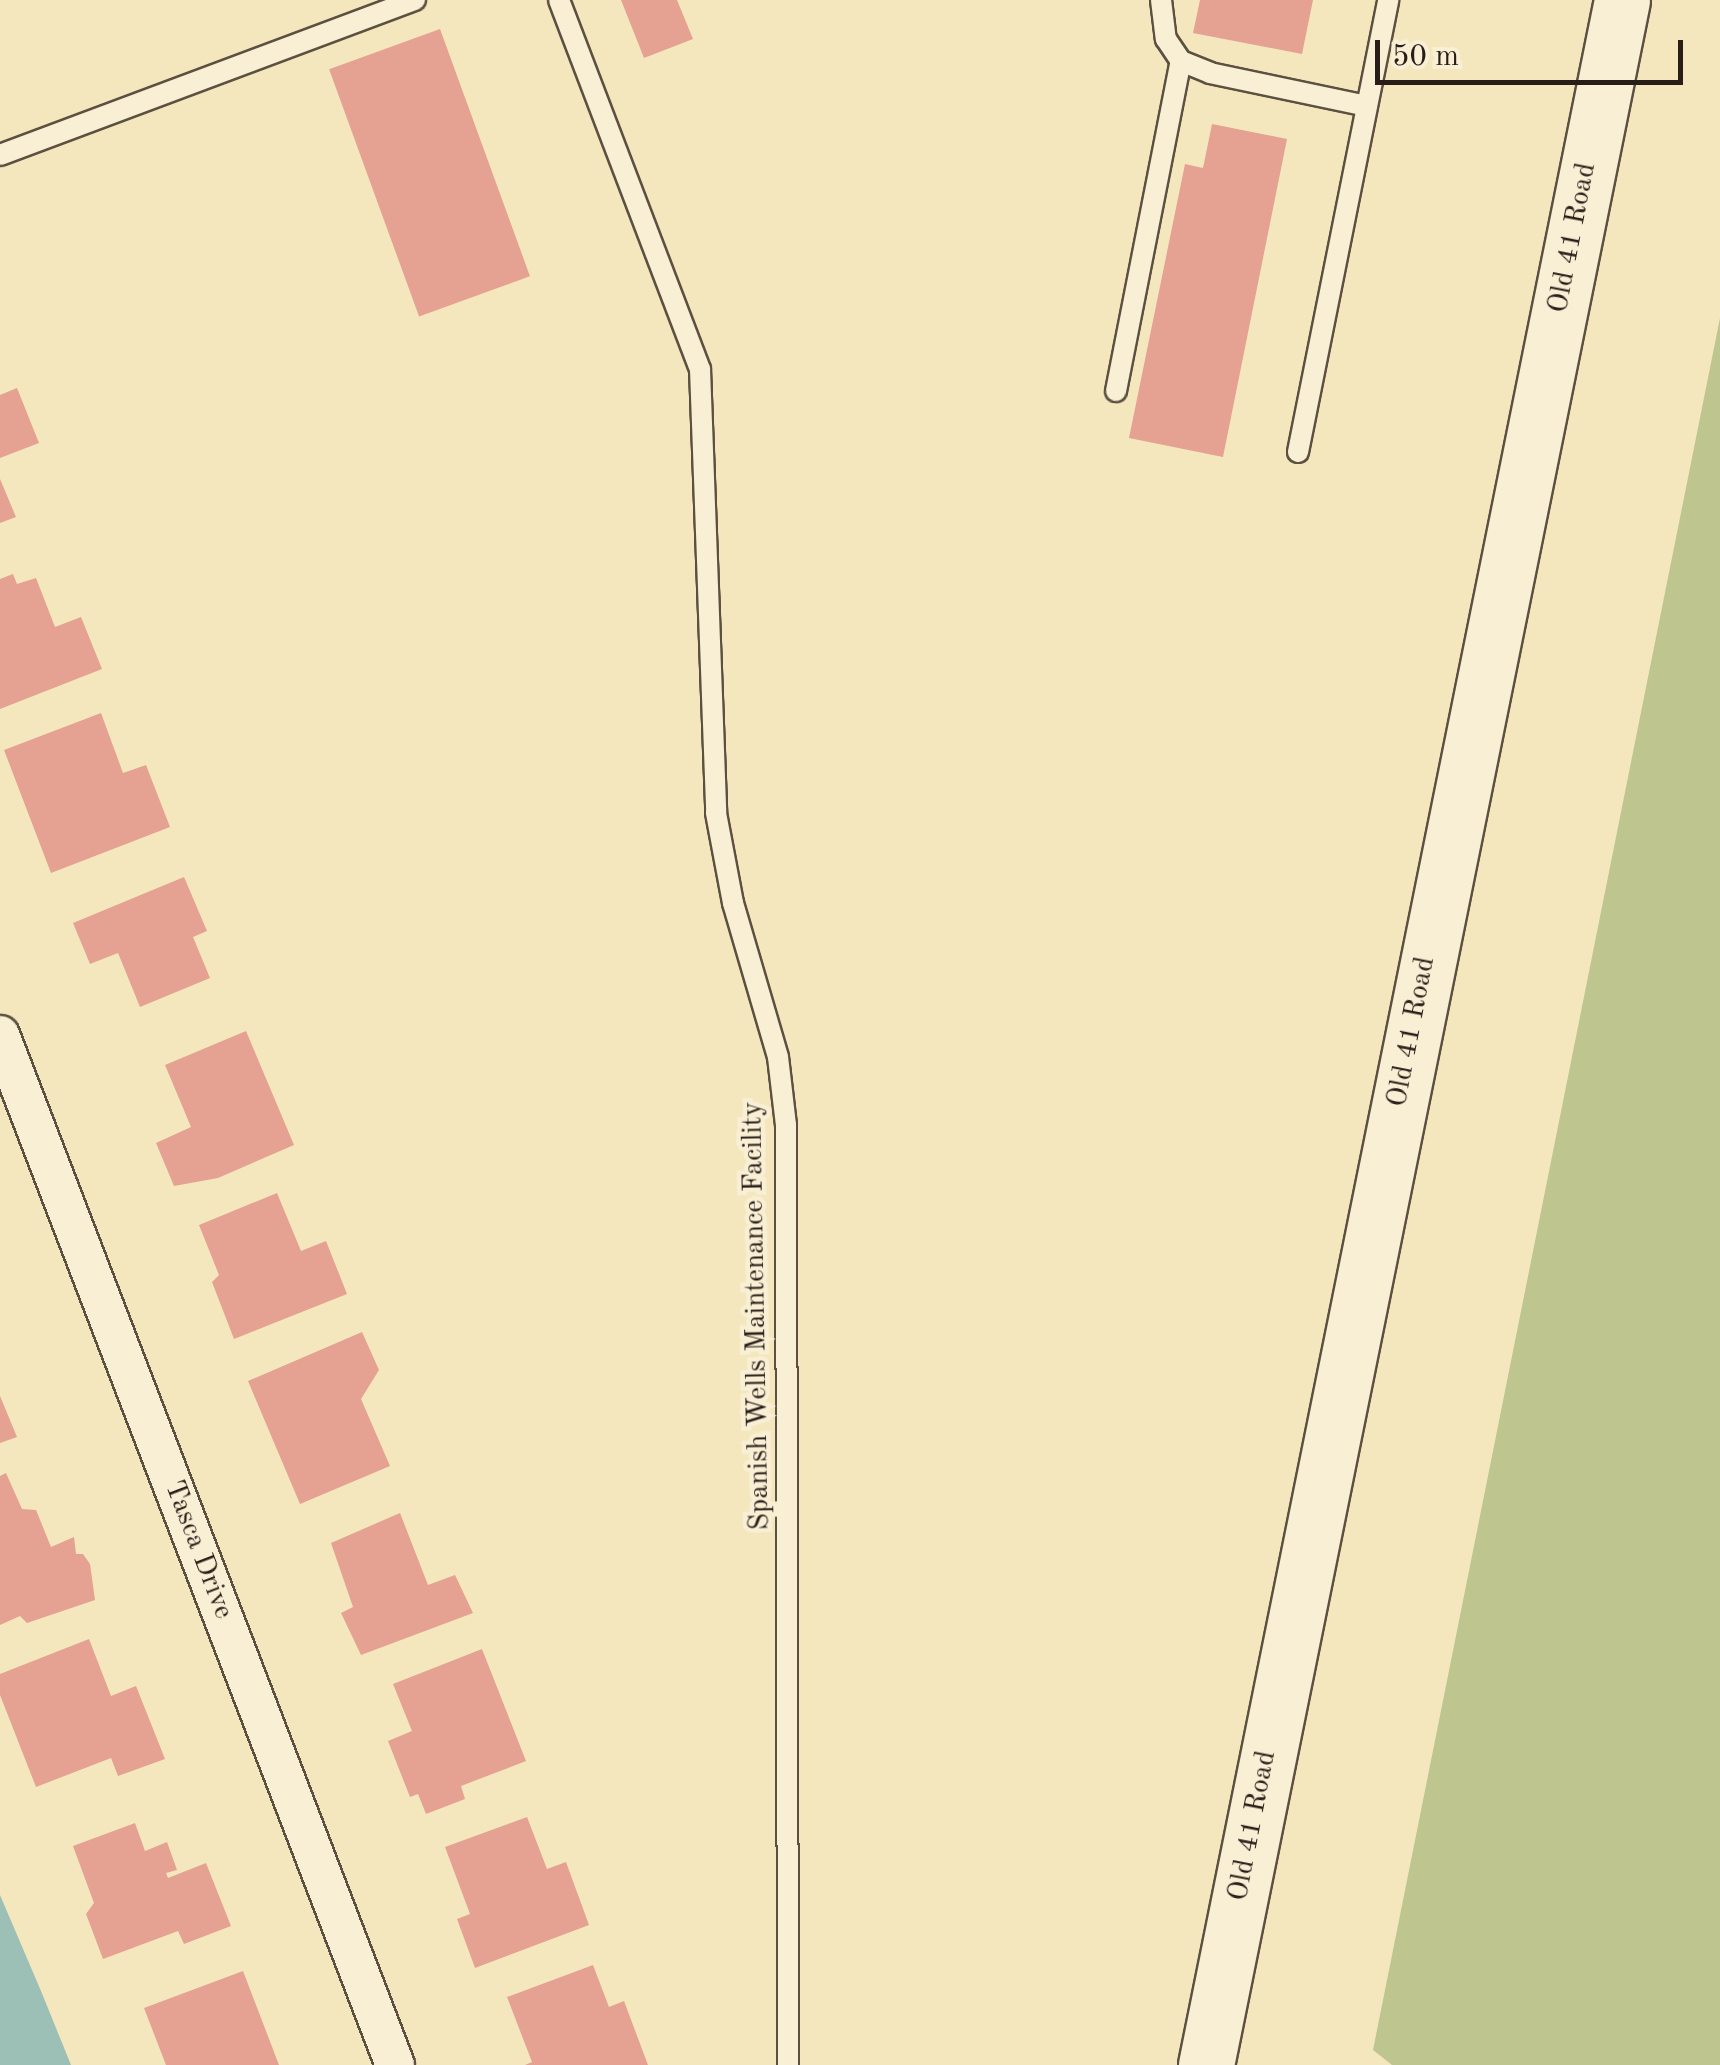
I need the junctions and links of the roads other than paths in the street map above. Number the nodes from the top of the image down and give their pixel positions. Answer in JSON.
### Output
{"nodes":[{"id":1,"x":414,"y":0,"type":"edge"},
{"id":2,"x":559,"y":0,"type":"edge"},
{"id":3,"x":1161,"y":0,"type":"edge"},
{"id":4,"x":1388,"y":0,"type":"edge"},
{"id":5,"x":1622,"y":0,"type":"edge"},
{"id":6,"x":1181,"y":61,"type":"junction"},
{"id":7,"x":1367,"y":106,"type":"junction"},
{"id":8,"x":0,"y":156,"type":"edge"},
{"id":9,"x":1116,"y":391,"type":"dead end"},
{"id":10,"x":1298,"y":452,"type":"dead end"},
{"id":11,"x":0,"y":1035,"type":"edge"},
{"id":12,"x":395,"y":2065,"type":"edge"},
{"id":13,"x":788,"y":2065,"type":"edge"},
{"id":14,"x":1206,"y":2065,"type":"edge"}],
"edges":[{"from":1,"to":8,"type":"lane"},
{"from":2,"to":13,"type":"lane","name":"Spanish Wells Maintenance Facility"},
{"from":3,"to":6,"type":"lane"},
{"from":4,"to":7,"type":"lane"},
{"from":5,"to":14,"type":"street","name":"Old 41 Road"},
{"from":6,"to":7,"type":"lane"},
{"from":6,"to":9,"type":"lane"},
{"from":7,"to":10,"type":"lane"},
{"from":11,"to":12,"type":"street","name":"Tasca Drive"}]}
